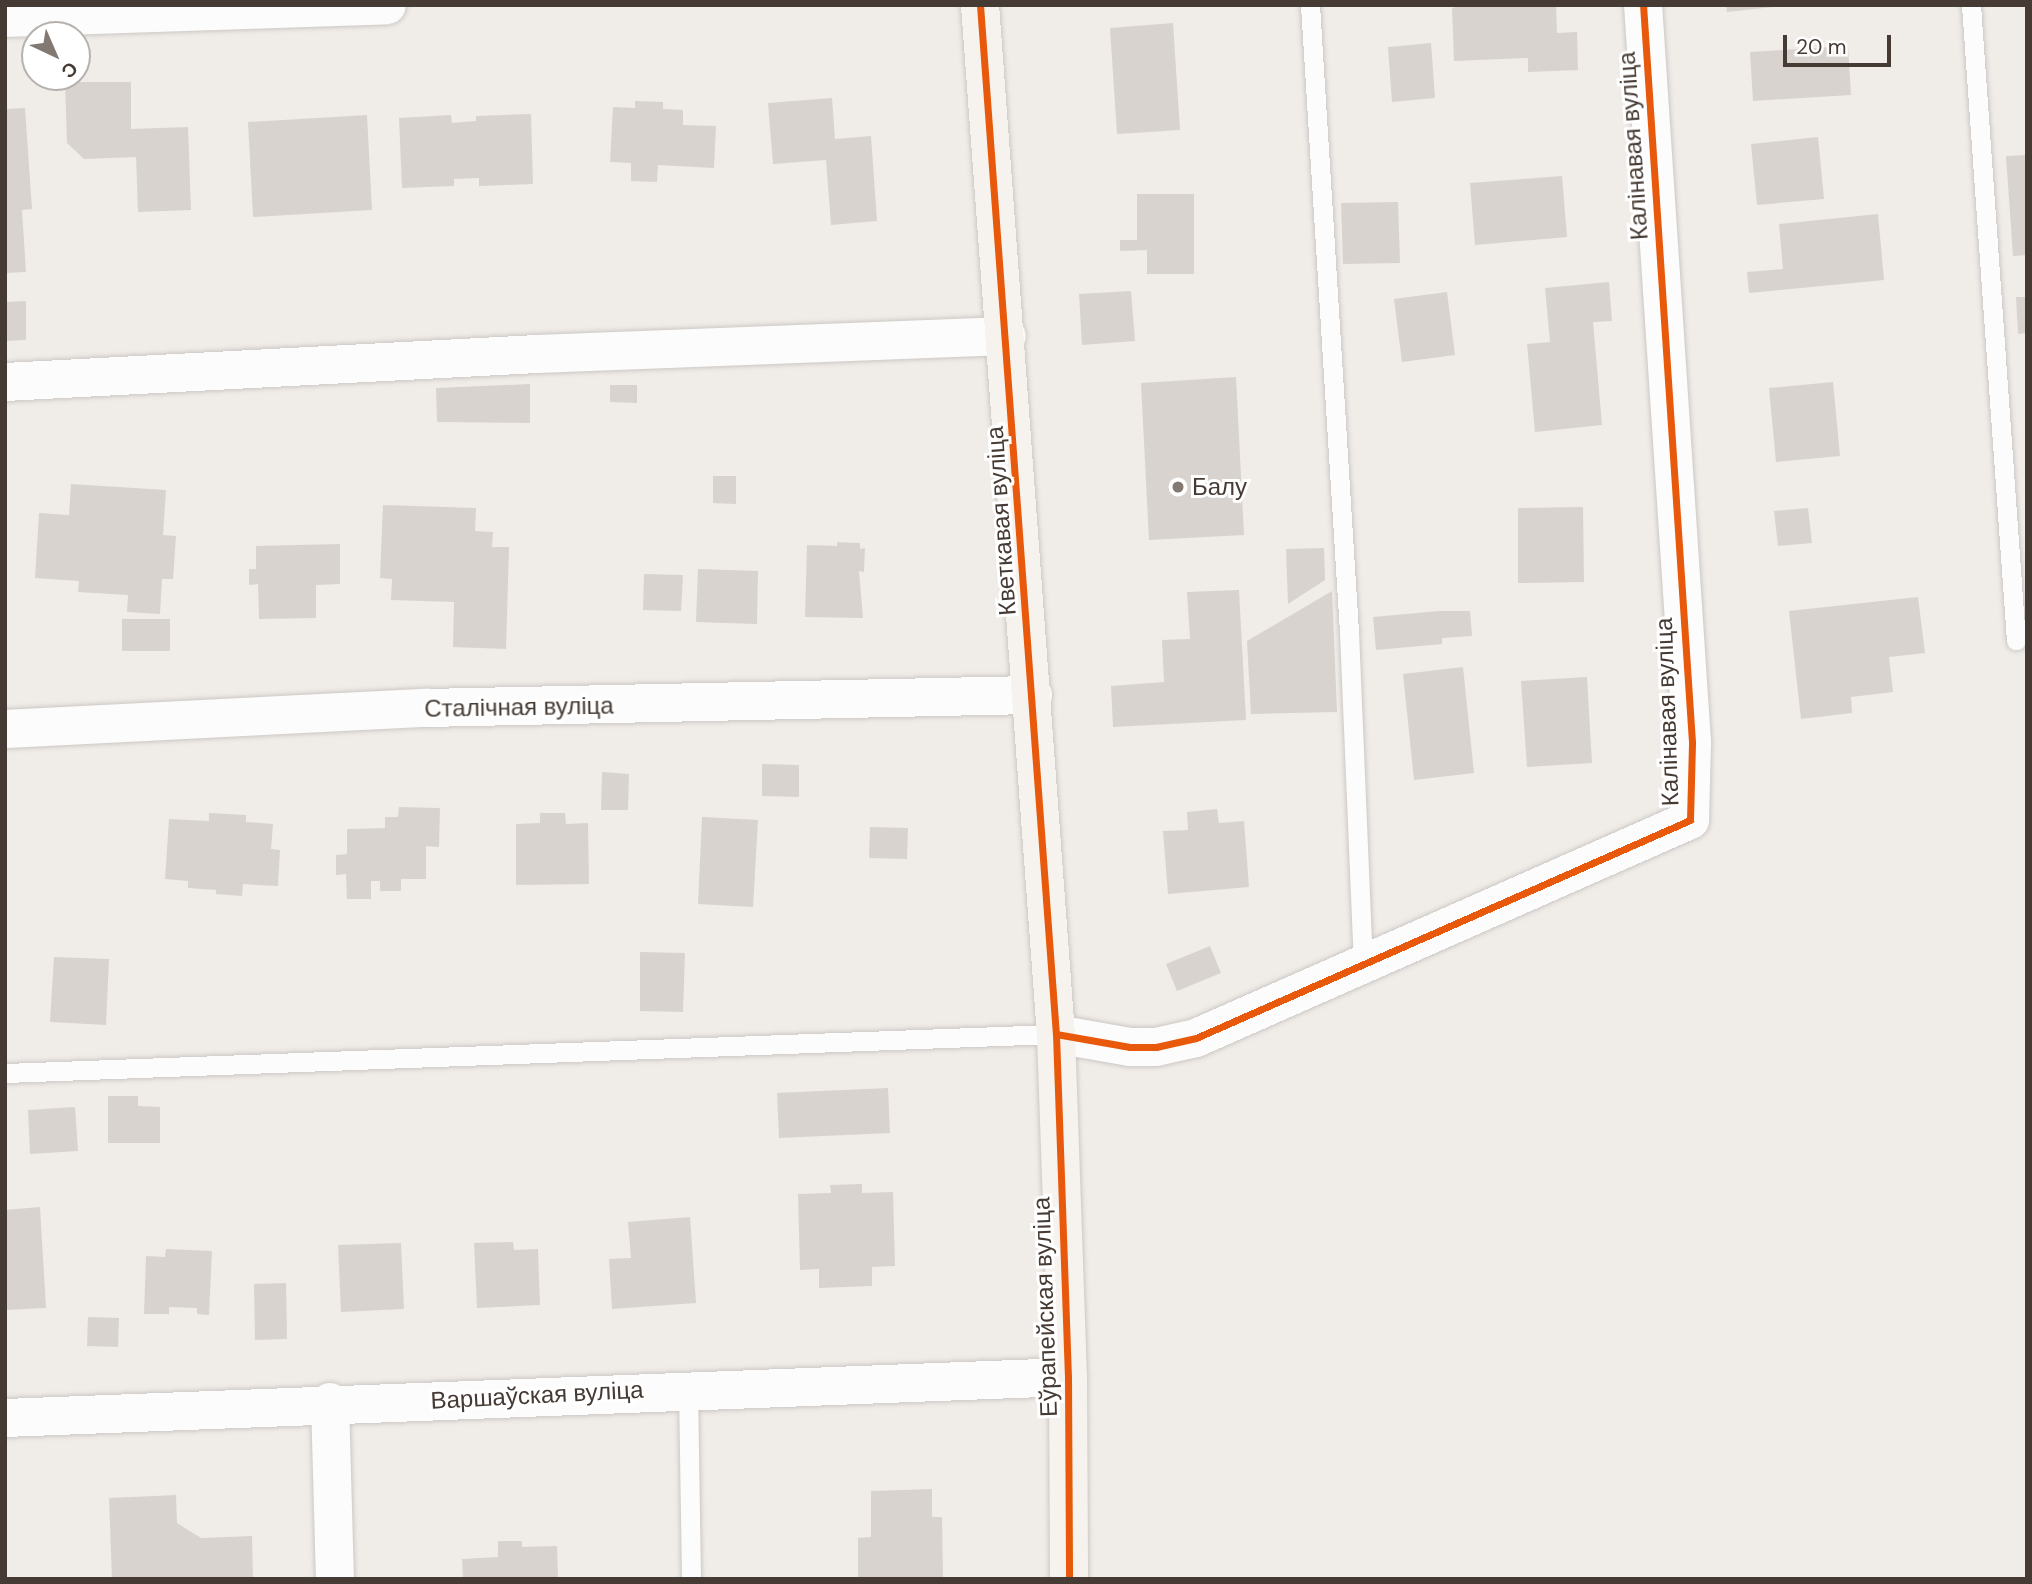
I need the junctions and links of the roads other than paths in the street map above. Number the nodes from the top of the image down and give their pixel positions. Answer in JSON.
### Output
{"nodes":[{"id":1,"x":387,"y":5,"type":"edge"},
{"id":2,"x":980,"y":5,"type":"edge"},
{"id":3,"x":1310,"y":5,"type":"edge"},
{"id":4,"x":1643,"y":5,"type":"edge"},
{"id":5,"x":1971,"y":5,"type":"edge"},
{"id":6,"x":5,"y":18,"type":"edge"},
{"id":7,"x":1007,"y":336,"type":"junction"},
{"id":8,"x":5,"y":382,"type":"edge"},
{"id":9,"x":2016,"y":640,"type":"dead end"},
{"id":10,"x":1033,"y":695,"type":"junction"},
{"id":11,"x":5,"y":729,"type":"edge"},
{"id":12,"x":1363,"y":965,"type":"junction"},
{"id":13,"x":1056,"y":1034,"type":"junction"},
{"id":14,"x":5,"y":1073,"type":"edge"},
{"id":15,"x":1068,"y":1377,"type":"junction"},
{"id":16,"x":688,"y":1388,"type":"junction"},
{"id":17,"x":330,"y":1402,"type":"junction"},
{"id":18,"x":5,"y":1418,"type":"edge"},
{"id":19,"x":335,"y":1579,"type":"edge"},
{"id":20,"x":691,"y":1579,"type":"edge"},
{"id":21,"x":1069,"y":1579,"type":"edge"}],
"edges":[{"from":1,"to":6,"type":"street"},
{"from":2,"to":7,"type":"street","name":"Кветкавая вуліца"},
{"from":3,"to":12,"type":"lane"},
{"from":4,"to":12,"type":"street","name":"Калінавая вуліца"},
{"from":5,"to":9,"type":"lane"},
{"from":7,"to":8,"type":"street"},
{"from":7,"to":10,"type":"street","name":"Кветкавая вуліца"},
{"from":10,"to":11,"type":"street","name":"Сталічная вуліца"},
{"from":10,"to":13,"type":"street","name":"Кветкавая вуліца"},
{"from":12,"to":13,"type":"street","name":"Калінавая вуліца"},
{"from":13,"to":14,"type":"lane"},
{"from":13,"to":15,"type":"street","name":"Еўрапейская вуліца"},
{"from":15,"to":16,"type":"street","name":"Варшаўская вуліца"},
{"from":15,"to":21,"type":"street","name":"Еўрапейская вуліца"},
{"from":16,"to":17,"type":"street","name":"Варшаўская вуліца"},
{"from":16,"to":20,"type":"lane"},
{"from":17,"to":18,"type":"street","name":"Варшаўская вуліца"},
{"from":17,"to":19,"type":"street"}]}
